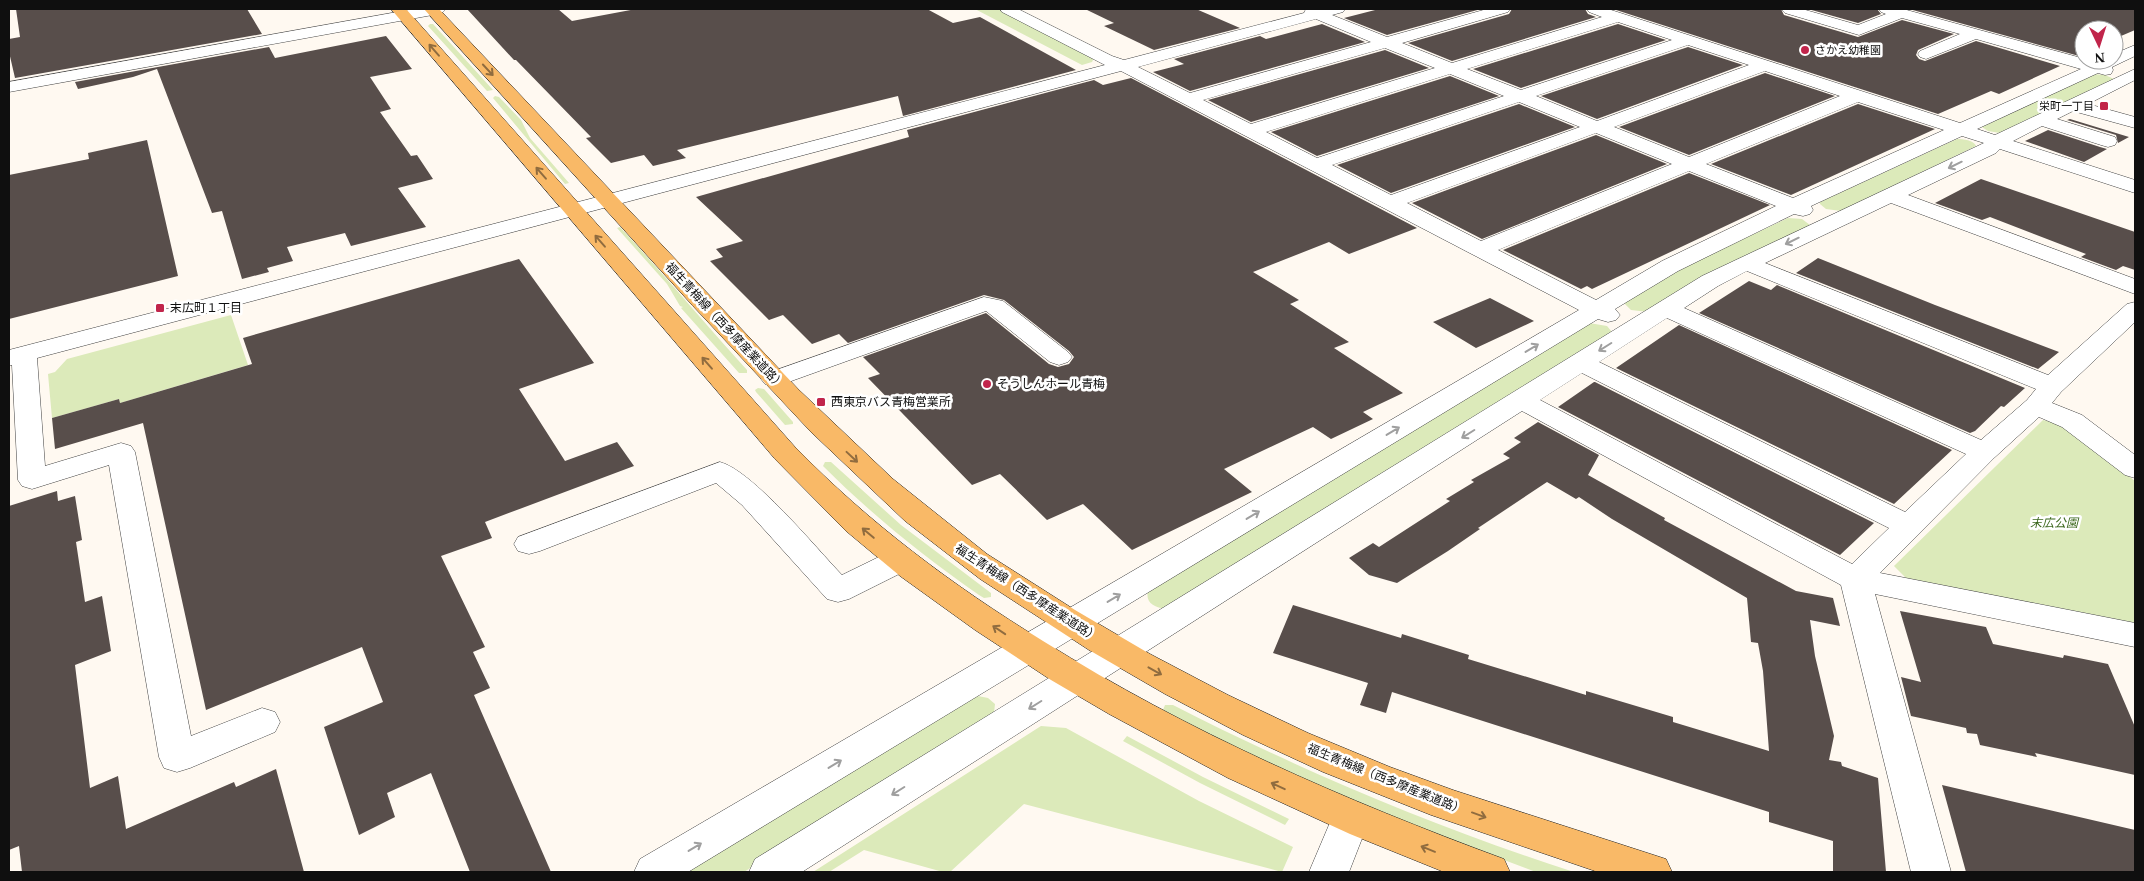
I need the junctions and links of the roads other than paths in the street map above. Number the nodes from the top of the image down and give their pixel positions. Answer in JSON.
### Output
{"nodes":[{"id":1,"x":434,"y":9,"type":"edge"},
{"id":2,"x":1338,"y":9,"type":"edge"},
{"id":3,"x":1502,"y":9,"type":"edge"},
{"id":4,"x":1594,"y":9,"type":"edge"},
{"id":5,"x":1793,"y":9,"type":"edge"},
{"id":6,"x":1886,"y":9,"type":"edge"},
{"id":7,"x":1043,"y":10,"type":"dead end"},
{"id":8,"x":401,"y":12,"type":"edge"},
{"id":9,"x":1014,"y":12,"type":"edge"},
{"id":10,"x":1310,"y":12,"type":"edge"},
{"id":11,"x":1902,"y":13,"type":"junction"},
{"id":12,"x":1618,"y":16,"type":"junction"},
{"id":13,"x":1975,"y":34,"type":"junction"},
{"id":14,"x":1688,"y":40,"type":"junction"},
{"id":15,"x":1386,"y":42,"type":"junction"},
{"id":16,"x":2135,"y":50,"type":"edge"},
{"id":17,"x":1926,"y":54,"type":"dead end"},
{"id":18,"x":2074,"y":58,"type":"edge"},
{"id":19,"x":1122,"y":65,"type":"junction"},
{"id":20,"x":1766,"y":65,"type":"junction"},
{"id":21,"x":2124,"y":66,"type":"edge"},
{"id":22,"x":1450,"y":68,"type":"junction"},
{"id":23,"x":2121,"y":70,"type":"edge"},
{"id":24,"x":9,"y":87,"type":"edge"},
{"id":25,"x":508,"y":90,"type":"junction"},
{"id":26,"x":1858,"y":95,"type":"junction"},
{"id":27,"x":1519,"y":96,"type":"junction"},
{"id":28,"x":475,"y":98,"type":"junction"},
{"id":29,"x":1187,"y":99,"type":"junction"},
{"id":30,"x":2072,"y":105,"type":"junction"},
{"id":31,"x":2040,"y":120,"type":"junction"},
{"id":32,"x":2135,"y":123,"type":"edge"},
{"id":33,"x":1597,"y":127,"type":"junction"},
{"id":34,"x":1962,"y":130,"type":"junction"},
{"id":35,"x":1248,"y":131,"type":"junction"},
{"id":36,"x":1997,"y":141,"type":"junction"},
{"id":37,"x":2108,"y":141,"type":"dead end"},
{"id":38,"x":1689,"y":164,"type":"junction"},
{"id":39,"x":1314,"y":165,"type":"junction"},
{"id":40,"x":2135,"y":187,"type":"edge"},
{"id":41,"x":1892,"y":196,"type":"junction"},
{"id":42,"x":608,"y":201,"type":"junction"},
{"id":43,"x":1389,"y":203,"type":"junction"},
{"id":44,"x":1793,"y":206,"type":"junction"},
{"id":45,"x":573,"y":210,"type":"junction"},
{"id":46,"x":1832,"y":222,"type":"junction"},
{"id":47,"x":1479,"y":250,"type":"junction"},
{"id":48,"x":1746,"y":263,"type":"junction"},
{"id":49,"x":2135,"y":287,"type":"edge"},
{"id":50,"x":2135,"y":309,"type":"edge"},
{"id":51,"x":1596,"y":310,"type":"junction"},
{"id":52,"x":1666,"y":310,"type":"junction"},
{"id":53,"x":1637,"y":327,"type":"junction"},
{"id":54,"x":16,"y":356,"type":"edge"},
{"id":55,"x":1059,"y":357,"type":"dead end"},
{"id":56,"x":1580,"y":363,"type":"junction"},
{"id":57,"x":772,"y":377,"type":"junction"},
{"id":58,"x":729,"y":389,"type":"junction"},
{"id":59,"x":2044,"y":396,"type":"junction"},
{"id":60,"x":1521,"y":400,"type":"junction"},
{"id":61,"x":828,"y":435,"type":"junction"},
{"id":62,"x":1984,"y":452,"type":"junction"},
{"id":63,"x":785,"y":454,"type":"junction"},
{"id":64,"x":2135,"y":469,"type":"edge"},
{"id":65,"x":1909,"y":526,"type":"junction"},
{"id":66,"x":529,"y":544,"type":"dead end"},
{"id":67,"x":900,"y":560,"type":"junction"},
{"id":68,"x":1855,"y":579,"type":"junction"},
{"id":69,"x":1072,"y":623,"type":"junction"},
{"id":70,"x":2135,"y":635,"type":"edge"},
{"id":71,"x":1028,"y":649,"type":"junction"},
{"id":72,"x":1120,"y":652,"type":"junction"},
{"id":73,"x":1076,"y":679,"type":"junction"},
{"id":74,"x":262,"y":722,"type":"dead end"},
{"id":75,"x":1351,"y":818,"type":"junction"},
{"id":76,"x":654,"y":872,"type":"edge"},
{"id":77,"x":769,"y":872,"type":"edge"},
{"id":78,"x":1329,"y":872,"type":"edge"},
{"id":79,"x":1490,"y":872,"type":"edge"},
{"id":80,"x":1652,"y":872,"type":"edge"},
{"id":81,"x":1930,"y":872,"type":"edge"}],
"edges":[{"from":1,"to":8,"type":"street"},
{"from":1,"to":25,"type":"main road","name":"福生青梅線（西多摩産業道路）","one_way":true},
{"from":2,"to":10,"type":"street"},
{"from":3,"to":15,"type":"street"},
{"from":4,"to":12,"type":"street"},
{"from":5,"to":11,"type":"street"},
{"from":6,"to":11,"type":"street"},
{"from":7,"to":9,"type":"street"},
{"from":8,"to":24,"type":"street"},
{"from":28,"to":8,"type":"main road","one_way":true},
{"from":9,"to":19,"type":"street"},
{"from":10,"to":15,"type":"street"},
{"from":10,"to":19,"type":"street"},
{"from":11,"to":13,"type":"street"},
{"from":12,"to":14,"type":"street"},
{"from":12,"to":22,"type":"street"},
{"from":13,"to":17,"type":"street"},
{"from":13,"to":18,"type":"street"},
{"from":14,"to":20,"type":"street"},
{"from":14,"to":27,"type":"street"},
{"from":15,"to":22,"type":"street"},
{"from":15,"to":29,"type":"street"},
{"from":16,"to":21,"type":"street"},
{"from":19,"to":29,"type":"street"},
{"from":19,"to":42,"type":"street"},
{"from":20,"to":26,"type":"street"},
{"from":20,"to":33,"type":"street"},
{"from":22,"to":27,"type":"street"},
{"from":22,"to":35,"type":"street"},
{"from":23,"to":30,"type":"street"},
{"from":23,"to":34,"type":"street"},
{"from":25,"to":28,"type":"main road"},
{"from":25,"to":42,"type":"main road","name":"福生青梅線（西多摩産業道路）"},
{"from":26,"to":34,"type":"street"},
{"from":26,"to":38,"type":"street"},
{"from":27,"to":33,"type":"street"},
{"from":27,"to":39,"type":"street"},
{"from":45,"to":28,"type":"main road","one_way":true},
{"from":29,"to":35,"type":"street"},
{"from":30,"to":31,"type":"street"},
{"from":30,"to":32,"type":"street"},
{"from":31,"to":36,"type":"street"},
{"from":31,"to":37,"type":"street"},
{"from":33,"to":38,"type":"street"},
{"from":33,"to":43,"type":"street"},
{"from":34,"to":36,"type":"street"},
{"from":34,"to":44,"type":"street"},
{"from":35,"to":39,"type":"street"},
{"from":36,"to":40,"type":"street"},
{"from":36,"to":41,"type":"street","one_way":true},
{"from":38,"to":44,"type":"street"},
{"from":38,"to":47,"type":"street"},
{"from":39,"to":43,"type":"street"},
{"from":41,"to":46,"type":"street"},
{"from":41,"to":49,"type":"street"},
{"from":42,"to":45,"type":"street"},
{"from":42,"to":57,"type":"main road","name":"福生青梅線（西多摩産業道路）"},
{"from":43,"to":47,"type":"street"},
{"from":44,"to":46,"type":"street"},
{"from":44,"to":51,"type":"street"},
{"from":45,"to":54,"type":"street"},
{"from":58,"to":45,"type":"main road","one_way":true},
{"from":46,"to":48,"type":"street","one_way":true},
{"from":47,"to":51,"type":"street"},
{"from":48,"to":52,"type":"street"},
{"from":48,"to":59,"type":"street"},
{"from":50,"to":59,"type":"street"},
{"from":51,"to":53,"type":"street"},
{"from":69,"to":51,"type":"street","one_way":true},
{"from":52,"to":53,"type":"street"},
{"from":52,"to":62,"type":"street"},
{"from":53,"to":56,"type":"street","one_way":true},
{"from":54,"to":74,"type":"street"},
{"from":55,"to":57,"type":"street"},
{"from":56,"to":60,"type":"street"},
{"from":56,"to":65,"type":"street"},
{"from":57,"to":58,"type":"main road"},
{"from":57,"to":61,"type":"main road","name":"福生青梅線（西多摩産業道路）"},
{"from":58,"to":63,"type":"main road"},
{"from":59,"to":62,"type":"street"},
{"from":59,"to":64,"type":"street"},
{"from":60,"to":68,"type":"street"},
{"from":60,"to":72,"type":"street","one_way":true},
{"from":61,"to":63,"type":"main road"},
{"from":61,"to":69,"type":"main road","name":"福生青梅線（西多摩産業道路）","one_way":true},
{"from":62,"to":65,"type":"street"},
{"from":67,"to":63,"type":"main road","one_way":true},
{"from":65,"to":68,"type":"street"},
{"from":66,"to":67,"type":"street"},
{"from":71,"to":67,"type":"main road","one_way":true},
{"from":68,"to":70,"type":"street"},
{"from":68,"to":81,"type":"street"},
{"from":69,"to":71,"type":"street"},
{"from":69,"to":72,"type":"main road","name":"福生青梅線（西多摩産業道路）"},
{"from":71,"to":73,"type":"main road"},
{"from":76,"to":71,"type":"street","one_way":true},
{"from":72,"to":73,"type":"street"},
{"from":72,"to":80,"type":"main road","name":"福生青梅線（西多摩産業道路）","one_way":true},
{"from":75,"to":73,"type":"main road","one_way":true},
{"from":73,"to":77,"type":"street","one_way":true},
{"from":75,"to":78,"type":"street"},
{"from":79,"to":75,"type":"main road","one_way":true}]}
